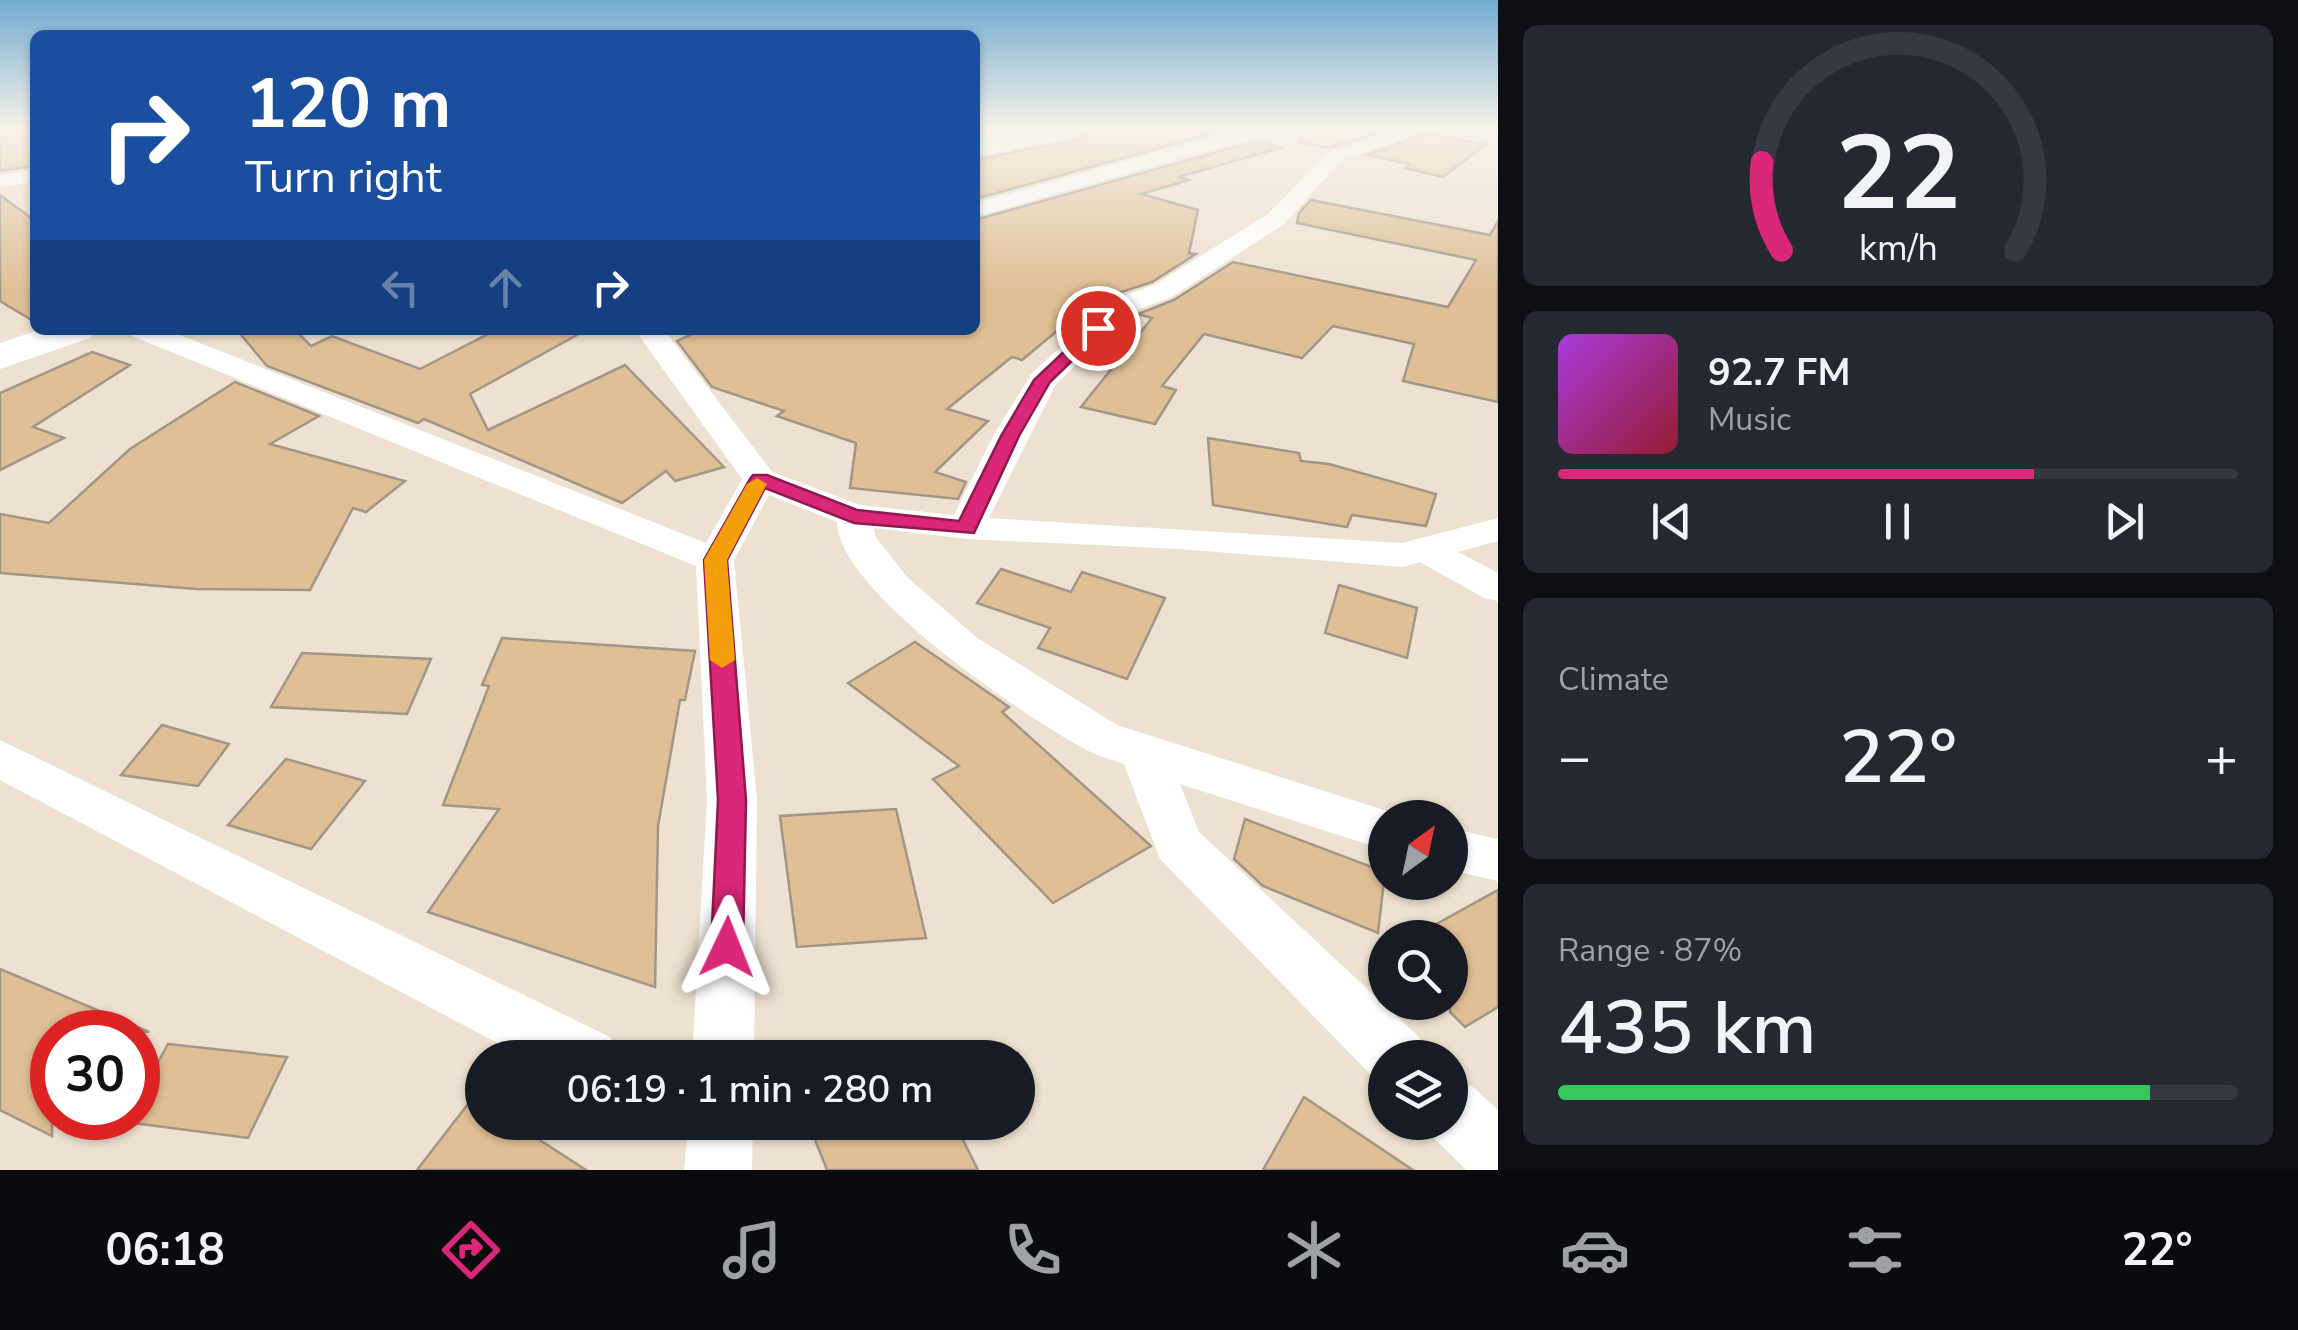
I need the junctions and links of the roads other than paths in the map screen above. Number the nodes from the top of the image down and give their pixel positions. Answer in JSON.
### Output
{"nodes":[{"id":1,"x":1069,"y":184,"type":"edge"},
{"id":2,"x":1309,"y":184,"type":"edge"},
{"id":3,"x":980,"y":209,"type":"edge"},
{"id":4,"x":30,"y":334,"type":"edge"},
{"id":5,"x":62,"y":335,"type":"edge"},
{"id":6,"x":154,"y":335,"type":"edge"},
{"id":7,"x":653,"y":335,"type":"edge"},
{"id":8,"x":0,"y":344,"type":"edge"},
{"id":9,"x":0,"y":357,"type":"edge"},
{"id":10,"x":760,"y":479,"type":"junction"},
{"id":11,"x":854,"y":516,"type":"junction"},
{"id":12,"x":966,"y":528,"type":"junction"},
{"id":13,"x":1498,"y":530,"type":"edge"},
{"id":14,"x":1424,"y":549,"type":"junction"},
{"id":15,"x":716,"y":560,"type":"junction"},
{"id":16,"x":1498,"y":589,"type":"edge"},
{"id":17,"x":1145,"y":755,"type":"junction"},
{"id":18,"x":0,"y":758,"type":"edge"},
{"id":19,"x":1368,"y":825,"type":"edge"},
{"id":20,"x":1468,"y":853,"type":"edge"},
{"id":21,"x":1498,"y":860,"type":"edge"},
{"id":22,"x":553,"y":1040,"type":"edge"},
{"id":23,"x":724,"y":1040,"type":"edge"},
{"id":24,"x":1379,"y":1040,"type":"edge"},
{"id":25,"x":1468,"y":1125,"type":"edge"},
{"id":26,"x":1498,"y":1154,"type":"edge"}],
"edges":[{"from":1,"to":3,"type":"street"},
{"from":2,"to":12,"type":"street"},
{"from":4,"to":8,"type":"main road"},
{"from":5,"to":9,"type":"main road"},
{"from":6,"to":15,"type":"street"},
{"from":7,"to":10,"type":"street"},
{"from":10,"to":11,"type":"street"},
{"from":10,"to":15,"type":"street"},
{"from":11,"to":12,"type":"street"},
{"from":11,"to":17,"type":"street"},
{"from":12,"to":14,"type":"street"},
{"from":13,"to":14,"type":"street"},
{"from":14,"to":16,"type":"street"},
{"from":15,"to":23,"type":"street"},
{"from":17,"to":19,"type":"street"},
{"from":17,"to":24,"type":"street"},
{"from":18,"to":22,"type":"street"},
{"from":20,"to":21,"type":"street"},
{"from":25,"to":26,"type":"street"}]}
